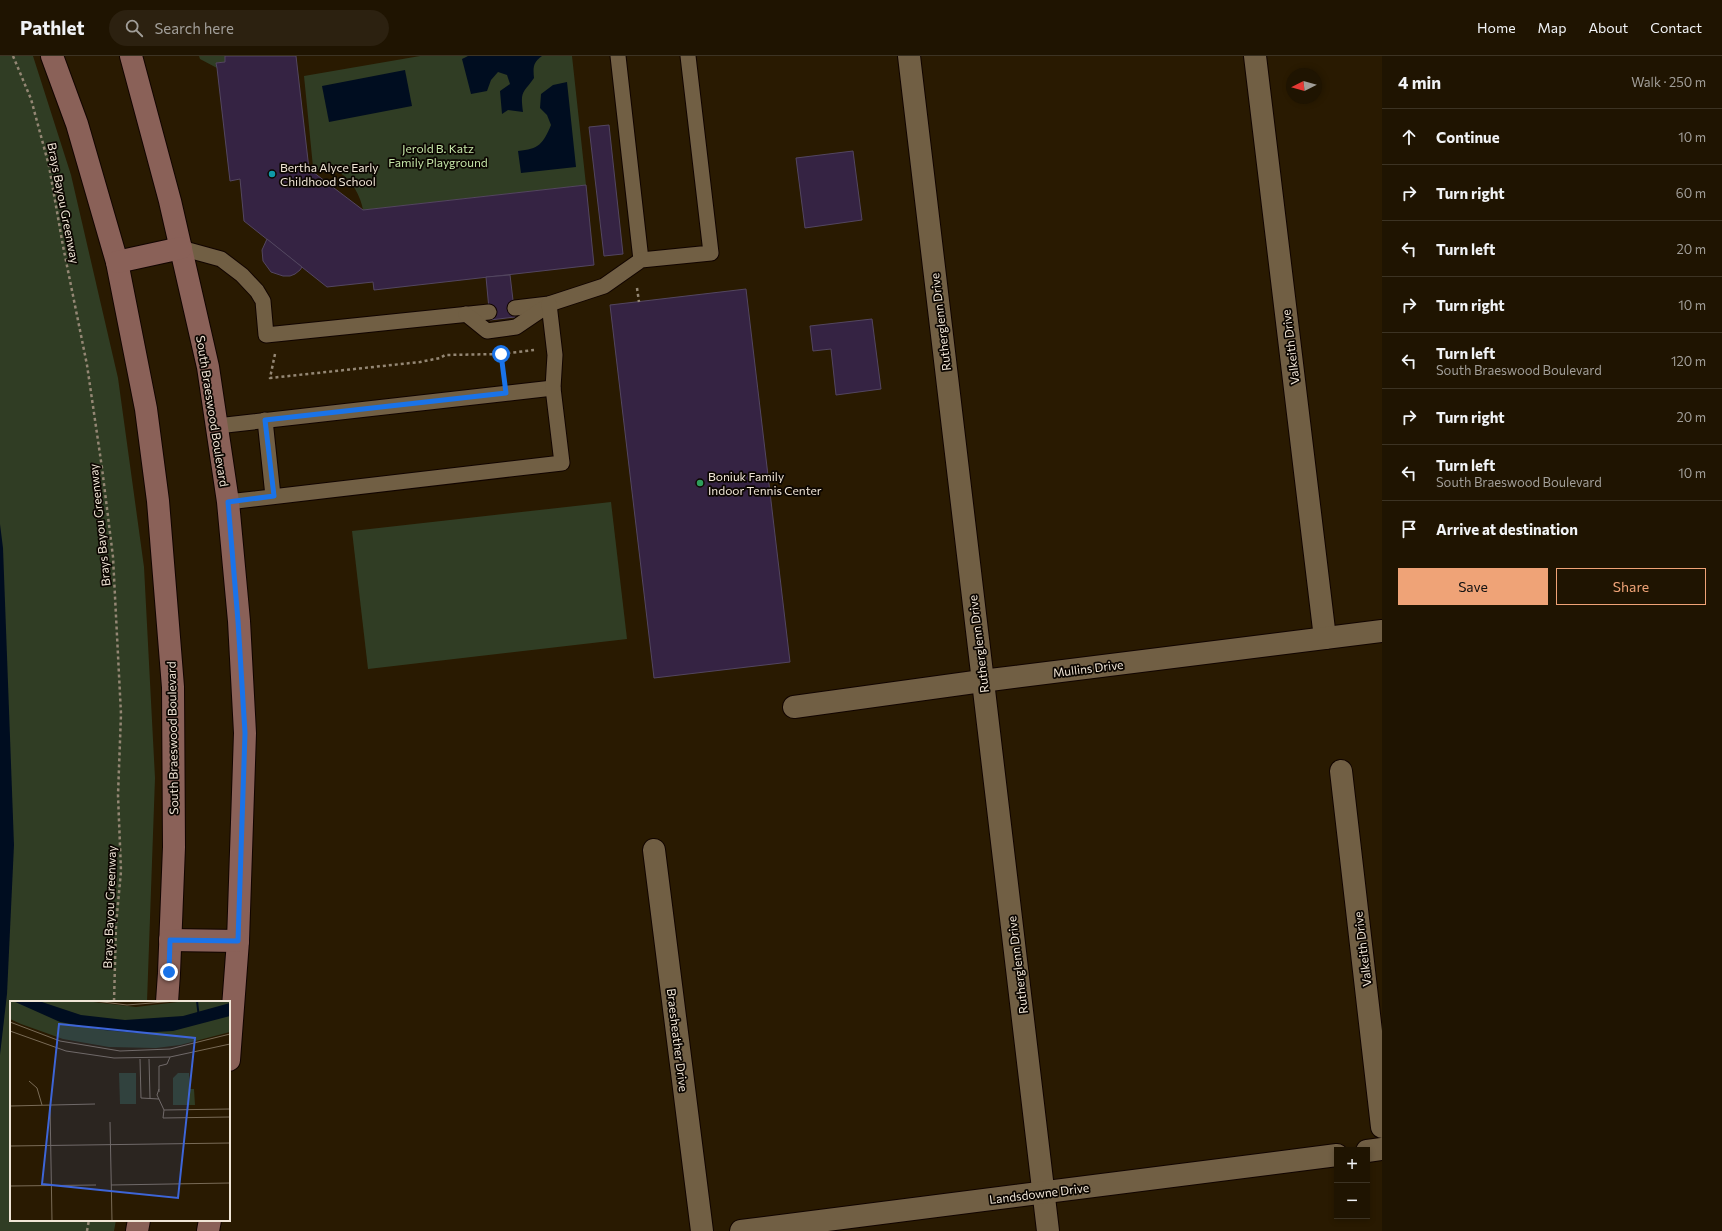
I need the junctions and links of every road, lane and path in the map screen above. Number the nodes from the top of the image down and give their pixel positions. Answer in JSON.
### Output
{"nodes":[{"id":1,"x":13,"y":56,"type":"edge"},
{"id":2,"x":52,"y":56,"type":"edge"},
{"id":3,"x":131,"y":56,"type":"edge"},
{"id":4,"x":618,"y":56,"type":"edge"},
{"id":5,"x":688,"y":56,"type":"edge"},
{"id":6,"x":909,"y":56,"type":"edge"},
{"id":7,"x":1255,"y":56,"type":"edge"},
{"id":8,"x":181,"y":248,"type":"junction"},
{"id":9,"x":641,"y":260,"type":"junction"},
{"id":10,"x":117,"y":262,"type":"junction"},
{"id":11,"x":549,"y":304,"type":"junction"},
{"id":12,"x":515,"y":308,"type":"dead end"},
{"id":13,"x":489,"y":312,"type":"dead end"},
{"id":14,"x":466,"y":314,"type":"junction"},
{"id":15,"x":499,"y":329,"type":"junction"},
{"id":16,"x":275,"y":352,"type":"dead end"},
{"id":17,"x":501,"y":354,"type":"junction"},
{"id":18,"x":555,"y":355,"type":"junction"},
{"id":19,"x":553,"y":388,"type":"junction"},
{"id":20,"x":506,"y":393,"type":"junction"},
{"id":21,"x":265,"y":420,"type":"junction"},
{"id":22,"x":217,"y":426,"type":"junction"},
{"id":23,"x":274,"y":496,"type":"junction"},
{"id":24,"x":228,"y":502,"type":"junction"},
{"id":25,"x":1382,"y":631,"type":"edge"},
{"id":26,"x":1325,"y":638,"type":"junction"},
{"id":27,"x":982,"y":681,"type":"junction"},
{"id":28,"x":794,"y":707,"type":"dead end"},
{"id":29,"x":1341,"y":771,"type":"dead end"},
{"id":30,"x":654,"y":850,"type":"dead end"},
{"id":31,"x":170,"y":940,"type":"junction"},
{"id":32,"x":238,"y":941,"type":"junction"},
{"id":33,"x":114,"y":1001,"type":"edge"},
{"id":34,"x":167,"y":1001,"type":"edge"},
{"id":35,"x":230,"y":1047,"type":"edge"},
{"id":36,"x":1382,"y":1127,"type":"edge"},
{"id":37,"x":1382,"y":1149,"type":"edge"},
{"id":38,"x":1370,"y":1151,"type":"edge"},
{"id":39,"x":1334,"y":1155,"type":"edge"},
{"id":40,"x":1044,"y":1192,"type":"junction"},
{"id":41,"x":89,"y":1221,"type":"edge"},
{"id":42,"x":139,"y":1221,"type":"edge"},
{"id":43,"x":210,"y":1221,"type":"edge"},
{"id":44,"x":87,"y":1231,"type":"edge"},
{"id":45,"x":137,"y":1231,"type":"edge"},
{"id":46,"x":208,"y":1231,"type":"edge"},
{"id":47,"x":702,"y":1231,"type":"edge"},
{"id":48,"x":741,"y":1231,"type":"edge"},
{"id":49,"x":1048,"y":1231,"type":"edge"}],
"edges":[{"from":1,"to":33,"type":"path","name":"Brays Bayou Greenway"},
{"from":2,"to":10,"type":"main road","name":"South Braeswood Boulevard"},
{"from":3,"to":8,"type":"main road","name":"South Braeswood Boulevard"},
{"from":4,"to":9,"type":"lane"},
{"from":5,"to":9,"type":"lane"},
{"from":6,"to":27,"type":"street","name":"Rutherglenn Drive"},
{"from":7,"to":26,"type":"street","name":"Valkeith Drive"},
{"from":8,"to":10,"type":"main road"},
{"from":8,"to":14,"type":"lane"},
{"from":8,"to":22,"type":"main road","name":"South Braeswood Boulevard"},
{"from":9,"to":11,"type":"lane"},
{"from":10,"to":31,"type":"main road","name":"South Braeswood Boulevard"},
{"from":11,"to":12,"type":"lane"},
{"from":11,"to":15,"type":"lane"},
{"from":11,"to":18,"type":"lane"},
{"from":13,"to":14,"type":"lane"},
{"from":14,"to":15,"type":"lane"},
{"from":15,"to":17,"type":"path"},
{"from":16,"to":17,"type":"path"},
{"from":17,"to":18,"type":"path"},
{"from":17,"to":20,"type":"path"},
{"from":18,"to":19,"type":"lane"},
{"from":19,"to":20,"type":"lane"},
{"from":19,"to":23,"type":"lane"},
{"from":20,"to":21,"type":"lane"},
{"from":21,"to":22,"type":"lane"},
{"from":21,"to":23,"type":"lane"},
{"from":22,"to":24,"type":"main road","name":"South Braeswood Boulevard"},
{"from":23,"to":24,"type":"lane"},
{"from":24,"to":32,"type":"main road","name":"South Braeswood Boulevard"},
{"from":25,"to":26,"type":"street","name":"Mullins Drive"},
{"from":26,"to":27,"type":"street","name":"Mullins Drive"},
{"from":27,"to":28,"type":"street","name":"Mullins Drive"},
{"from":27,"to":40,"type":"street","name":"Rutherglenn Drive"},
{"from":29,"to":36,"type":"street","name":"Valkeith Drive"},
{"from":30,"to":47,"type":"street","name":"Braesheather Drive"},
{"from":31,"to":32,"type":"main road"},
{"from":31,"to":34,"type":"main road","name":"South Braeswood Boulevard"},
{"from":32,"to":35,"type":"main road","name":"South Braeswood Boulevard"},
{"from":37,"to":38,"type":"street"},
{"from":39,"to":40,"type":"street","name":"Landsdowne Drive"},
{"from":40,"to":48,"type":"street","name":"Landsdowne Drive"},
{"from":40,"to":49,"type":"street","name":"Rutherglenn Drive"},
{"from":41,"to":44,"type":"path"},
{"from":42,"to":45,"type":"main road"},
{"from":43,"to":46,"type":"main road"}]}
